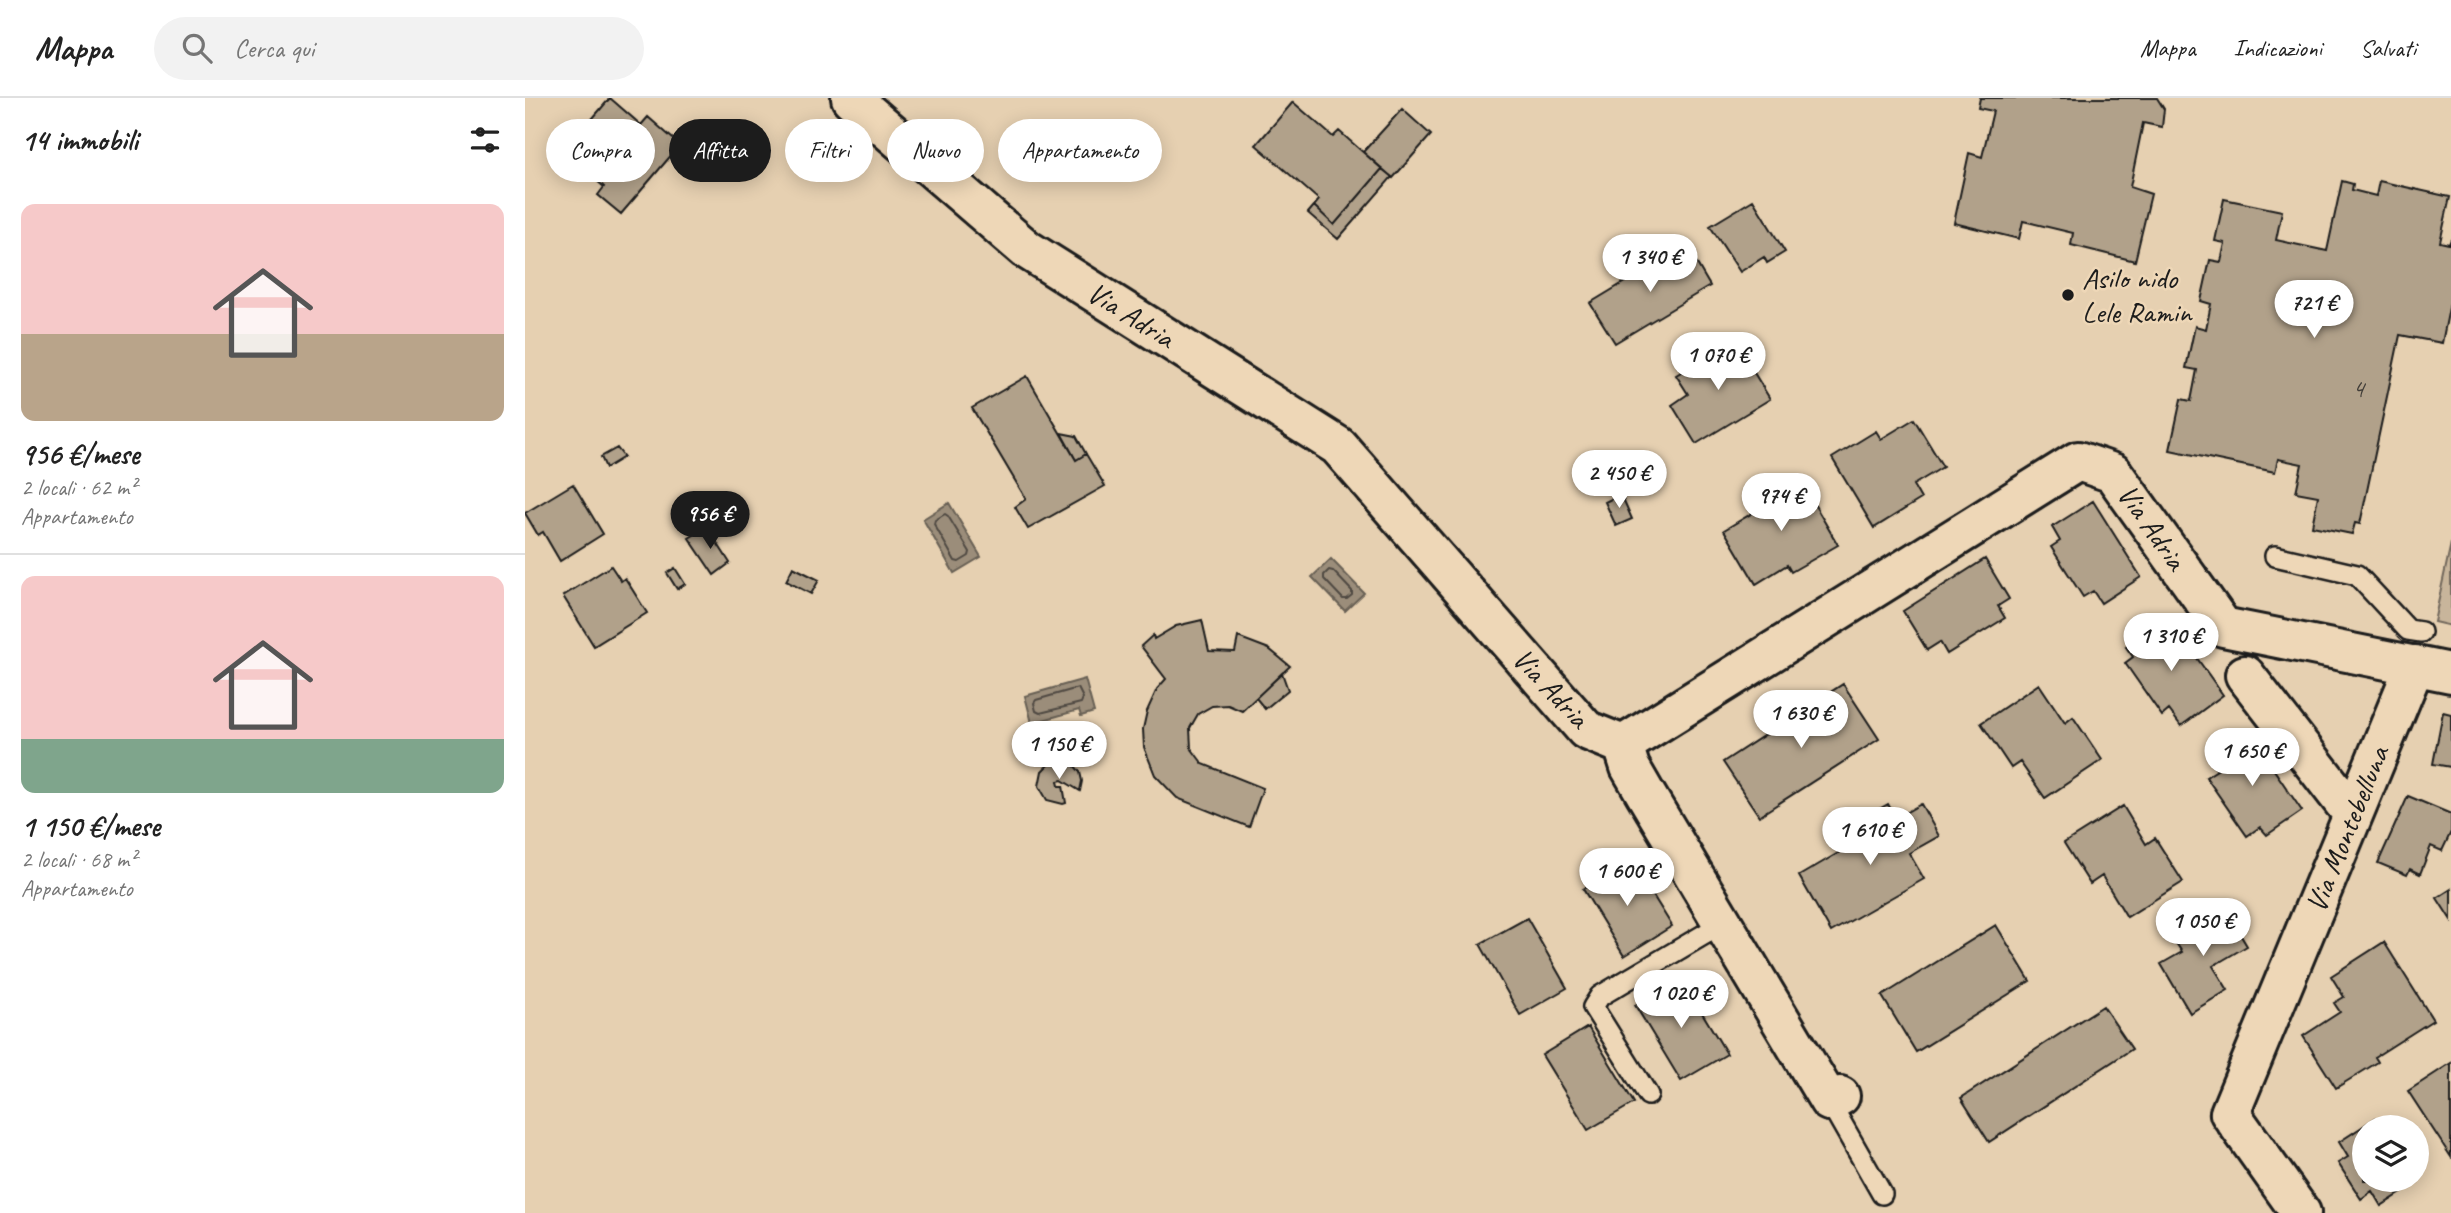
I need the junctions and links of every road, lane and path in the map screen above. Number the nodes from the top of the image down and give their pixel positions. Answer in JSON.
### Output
{"nodes":[{"id":1,"x":851,"y":98,"type":"edge"},
{"id":2,"x":2275,"y":556,"type":"dead end"},
{"id":3,"x":2427,"y":648,"type":"edge"},
{"id":4,"x":2245,"y":675,"type":"dead end"},
{"id":5,"x":1623,"y":745,"type":"junction"},
{"id":6,"x":2352,"y":813,"type":"junction"},
{"id":7,"x":1722,"y":924,"type":"junction"},
{"id":8,"x":1648,"y":1095,"type":"dead end"},
{"id":9,"x":1834,"y":1098,"type":"joint"},
{"id":10,"x":1882,"y":1194,"type":"dead end"},
{"id":11,"x":2301,"y":1213,"type":"edge"}],
"edges":[{"from":1,"to":5,"type":"street","name":"Via Adria"},
{"from":2,"to":3,"type":"lane"},
{"from":3,"to":5,"type":"street","name":"Via Adria"},
{"from":3,"to":6,"type":"street","name":"Via Montebelluna"},
{"from":4,"to":6,"type":"street"},
{"from":5,"to":7,"type":"street"},
{"from":6,"to":11,"type":"street","name":"Via Montebelluna"},
{"from":7,"to":8,"type":"lane"},
{"from":7,"to":9,"type":"street"},
{"from":9,"to":10,"type":"lane"}]}
